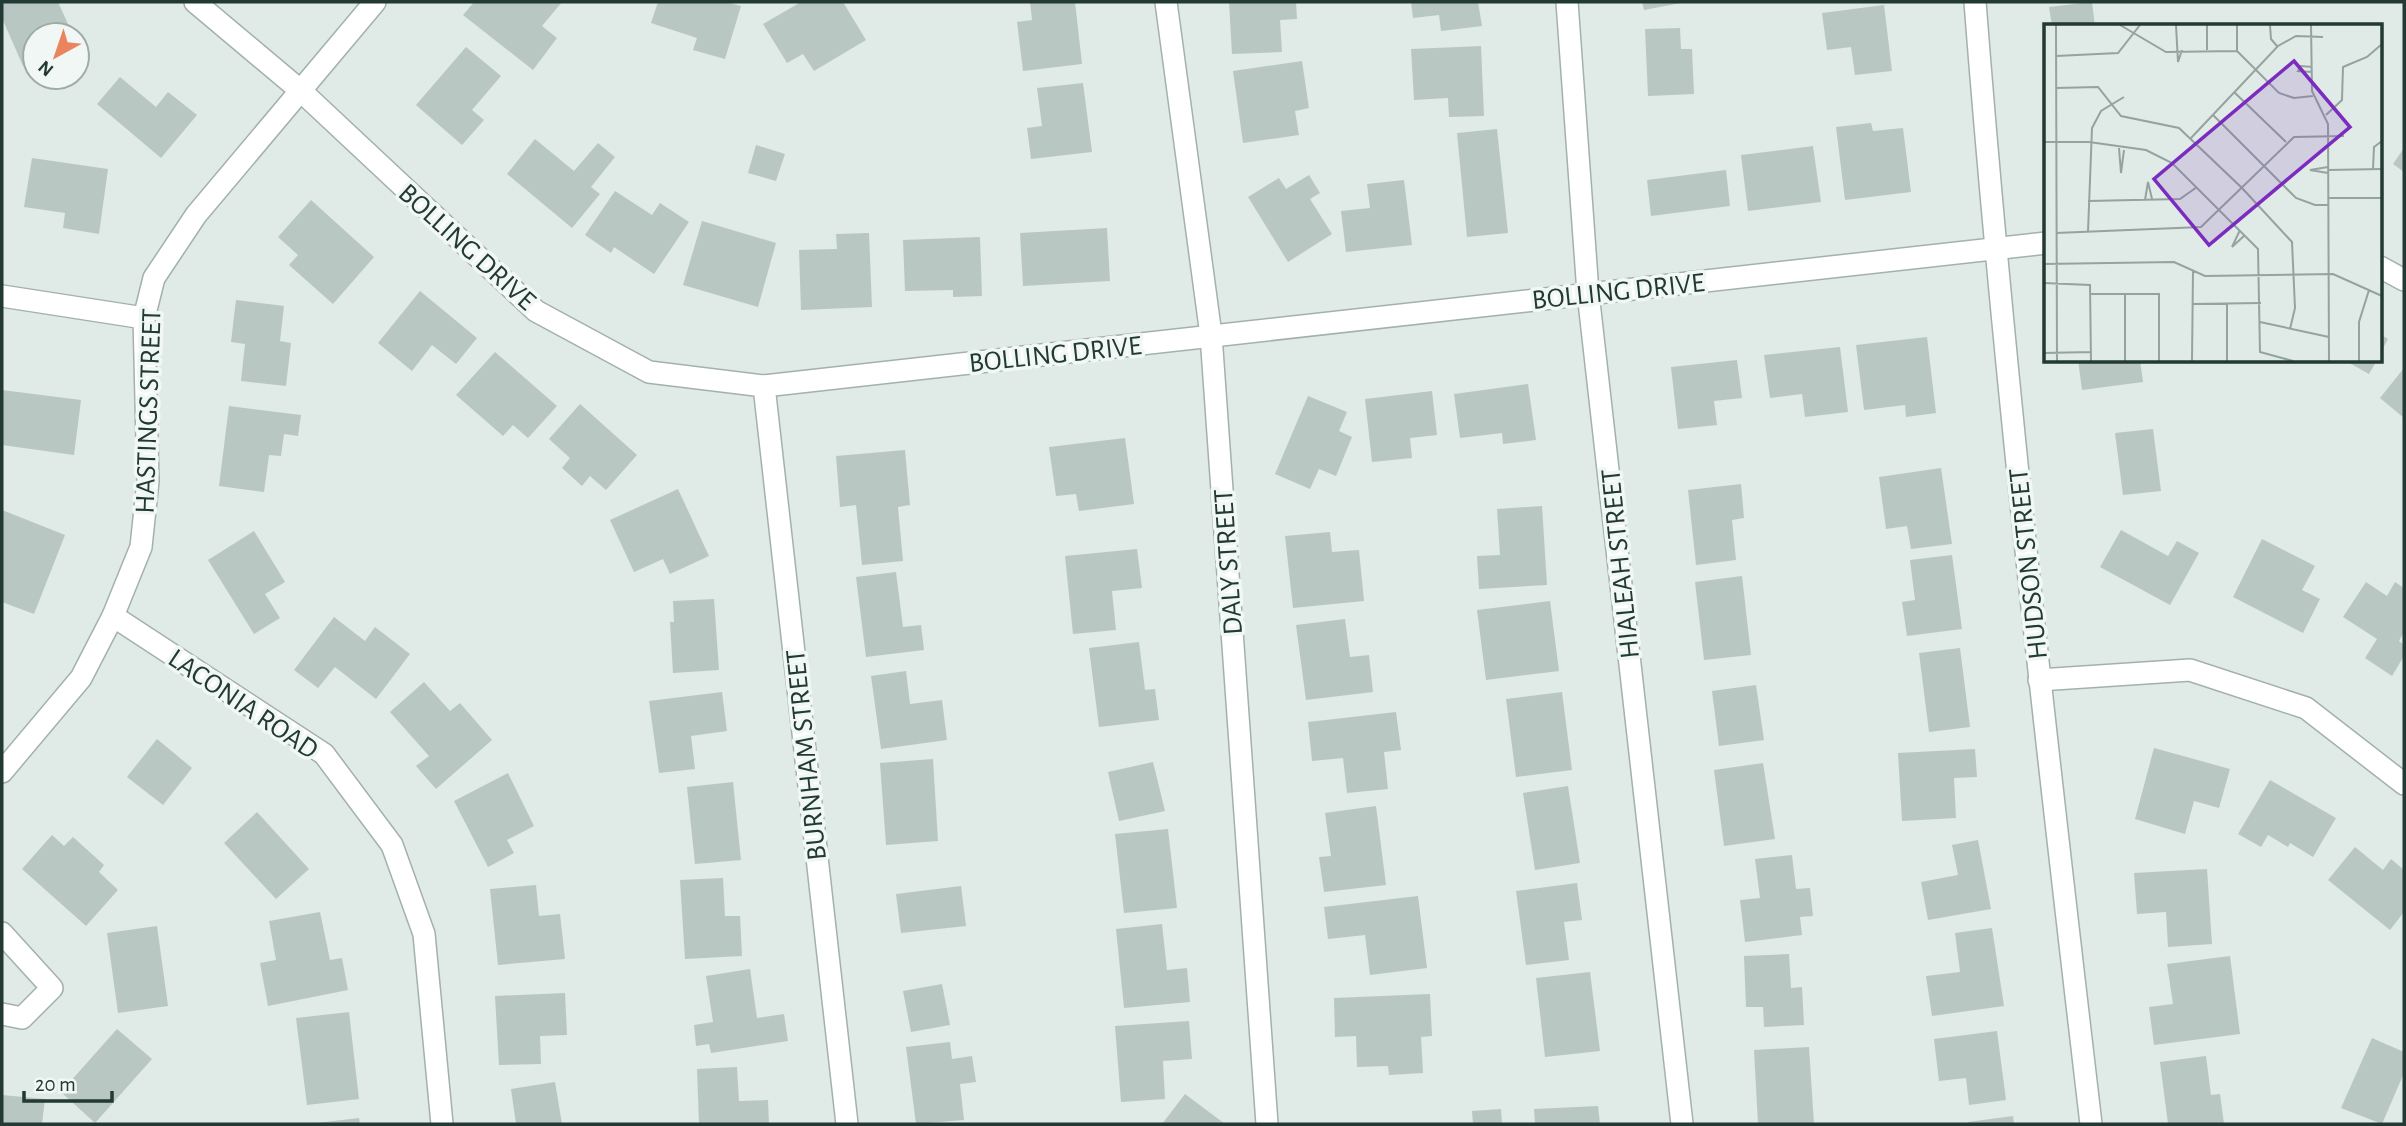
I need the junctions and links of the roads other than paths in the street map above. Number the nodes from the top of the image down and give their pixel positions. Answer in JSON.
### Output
{"nodes":[{"id":1,"x":195,"y":2,"type":"edge"},
{"id":2,"x":375,"y":2,"type":"edge"},
{"id":3,"x":1166,"y":2,"type":"edge"},
{"id":4,"x":1567,"y":2,"type":"edge"},
{"id":5,"x":1975,"y":2,"type":"edge"},
{"id":6,"x":301,"y":92,"type":"junction"},
{"id":7,"x":2044,"y":243,"type":"edge"},
{"id":8,"x":1994,"y":247,"type":"junction"},
{"id":9,"x":2382,"y":268,"type":"edge"},
{"id":10,"x":2404,"y":280,"type":"edge"},
{"id":11,"x":1588,"y":293,"type":"junction"},
{"id":12,"x":2,"y":296,"type":"edge"},
{"id":13,"x":144,"y":318,"type":"junction"},
{"id":14,"x":1211,"y":335,"type":"junction"},
{"id":15,"x":764,"y":386,"type":"junction"},
{"id":16,"x":113,"y":615,"type":"junction"},
{"id":17,"x":2039,"y":680,"type":"junction"},
{"id":18,"x":2,"y":772,"type":"edge"},
{"id":19,"x":2404,"y":784,"type":"edge"},
{"id":20,"x":2,"y":933,"type":"edge"},
{"id":21,"x":2,"y":1014,"type":"edge"},
{"id":22,"x":442,"y":1124,"type":"edge"},
{"id":23,"x":847,"y":1124,"type":"edge"},
{"id":24,"x":1267,"y":1124,"type":"edge"},
{"id":25,"x":1682,"y":1124,"type":"edge"},
{"id":26,"x":2091,"y":1124,"type":"edge"}],
"edges":[{"from":1,"to":6,"type":"street","name":"BOLLING DRIVE"},
{"from":2,"to":6,"type":"street","name":"HASTINGS STREET"},
{"from":3,"to":14,"type":"street","name":"DALY STREET"},
{"from":4,"to":11,"type":"street","name":"HIALEAH STREET"},
{"from":5,"to":8,"type":"street","name":"HUDSON STREET"},
{"from":6,"to":13,"type":"street","name":"HASTINGS STREET"},
{"from":6,"to":15,"type":"street","name":"BOLLING DRIVE"},
{"from":7,"to":8,"type":"street","name":"BOLLING DRIVE"},
{"from":8,"to":11,"type":"street","name":"BOLLING DRIVE"},
{"from":8,"to":17,"type":"street","name":"HUDSON STREET"},
{"from":9,"to":10,"type":"street"},
{"from":11,"to":14,"type":"street","name":"BOLLING DRIVE"},
{"from":11,"to":25,"type":"street","name":"HIALEAH STREET"},
{"from":12,"to":13,"type":"street"},
{"from":13,"to":16,"type":"street","name":"HASTINGS STREET"},
{"from":14,"to":15,"type":"street","name":"BOLLING DRIVE"},
{"from":14,"to":24,"type":"street","name":"DALY STREET"},
{"from":15,"to":23,"type":"street","name":"BURNHAM STREET"},
{"from":16,"to":18,"type":"street","name":"HASTINGS STREET"},
{"from":16,"to":22,"type":"street","name":"LACONIA ROAD"},
{"from":17,"to":19,"type":"street"},
{"from":17,"to":26,"type":"street","name":"HUDSON STREET"},
{"from":20,"to":21,"type":"street"}]}
